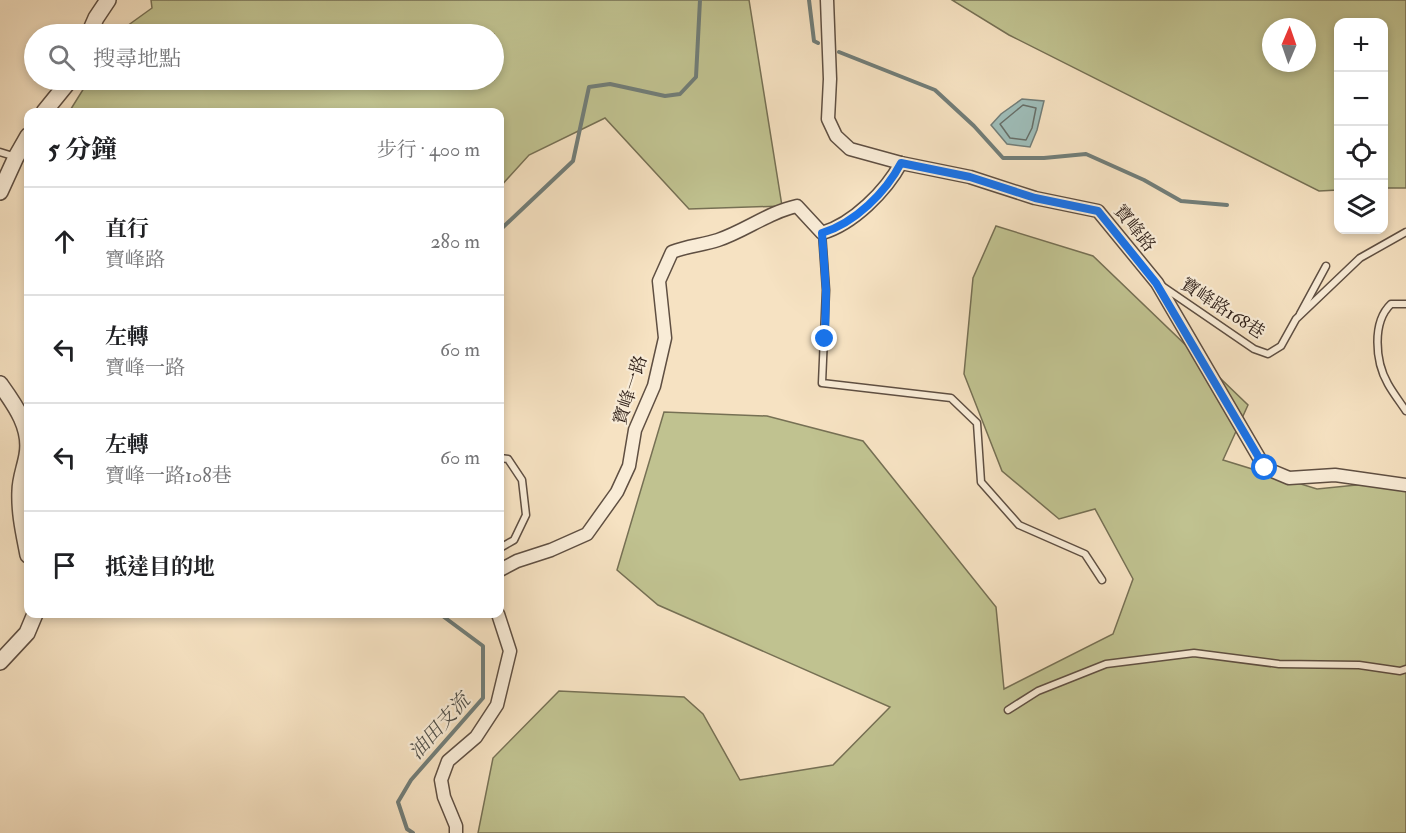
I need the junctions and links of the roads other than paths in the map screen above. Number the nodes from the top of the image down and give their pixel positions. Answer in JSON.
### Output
{"nodes":[{"id":1,"x":108,"y":0,"type":"edge"},
{"id":2,"x":827,"y":0,"type":"edge"},
{"id":3,"x":93,"y":24,"type":"edge"},
{"id":4,"x":62,"y":90,"type":"edge"},
{"id":5,"x":47,"y":108,"type":"edge"},
{"id":6,"x":24,"y":143,"type":"edge"},
{"id":7,"x":0,"y":152,"type":"edge"},
{"id":8,"x":16,"y":157,"type":"junction"},
{"id":9,"x":901,"y":163,"type":"junction"},
{"id":10,"x":0,"y":192,"type":"edge"},
{"id":11,"x":1406,"y":232,"type":"edge"},
{"id":12,"x":822,"y":233,"type":"junction"},
{"id":13,"x":1326,"y":266,"type":"dead end"},
{"id":14,"x":1156,"y":283,"type":"junction"},
{"id":15,"x":1406,"y":304,"type":"edge"},
{"id":16,"x":1296,"y":320,"type":"junction"},
{"id":17,"x":0,"y":384,"type":"edge"},
{"id":18,"x":1406,"y":411,"type":"edge"},
{"id":19,"x":24,"y":423,"type":"edge"},
{"id":20,"x":504,"y":459,"type":"edge"},
{"id":21,"x":24,"y":470,"type":"edge"},
{"id":22,"x":1406,"y":485,"type":"edge"},
{"id":23,"x":24,"y":530,"type":"edge"},
{"id":24,"x":504,"y":546,"type":"edge"},
{"id":25,"x":504,"y":568,"type":"edge"},
{"id":26,"x":1102,"y":580,"type":"dead end"},
{"id":27,"x":33,"y":618,"type":"edge"},
{"id":28,"x":499,"y":618,"type":"edge"},
{"id":29,"x":0,"y":662,"type":"edge"},
{"id":30,"x":1406,"y":669,"type":"edge"},
{"id":31,"x":1008,"y":710,"type":"dead end"},
{"id":32,"x":456,"y":833,"type":"edge"}],
"edges":[{"from":1,"to":3,"type":"street"},
{"from":2,"to":9,"type":"street","name":"寶峰路"},
{"from":4,"to":5,"type":"street"},
{"from":6,"to":8,"type":"street"},
{"from":7,"to":8,"type":"lane"},
{"from":8,"to":10,"type":"street"},
{"from":9,"to":12,"type":"street"},
{"from":9,"to":14,"type":"street","name":"寶峰路"},
{"from":11,"to":16,"type":"lane","name":"寶峰路168巷"},
{"from":12,"to":25,"type":"street","name":"寶峰一路"},
{"from":12,"to":26,"type":"lane"},
{"from":13,"to":16,"type":"lane"},
{"from":14,"to":16,"type":"lane","name":"寶峰路168巷"},
{"from":14,"to":22,"type":"street","name":"寶峰路"},
{"from":15,"to":18,"type":"lane"},
{"from":17,"to":19,"type":"street"},
{"from":20,"to":24,"type":"lane"},
{"from":21,"to":23,"type":"street"},
{"from":27,"to":29,"type":"street"},
{"from":28,"to":32,"type":"street"},
{"from":30,"to":31,"type":"lane"}]}
